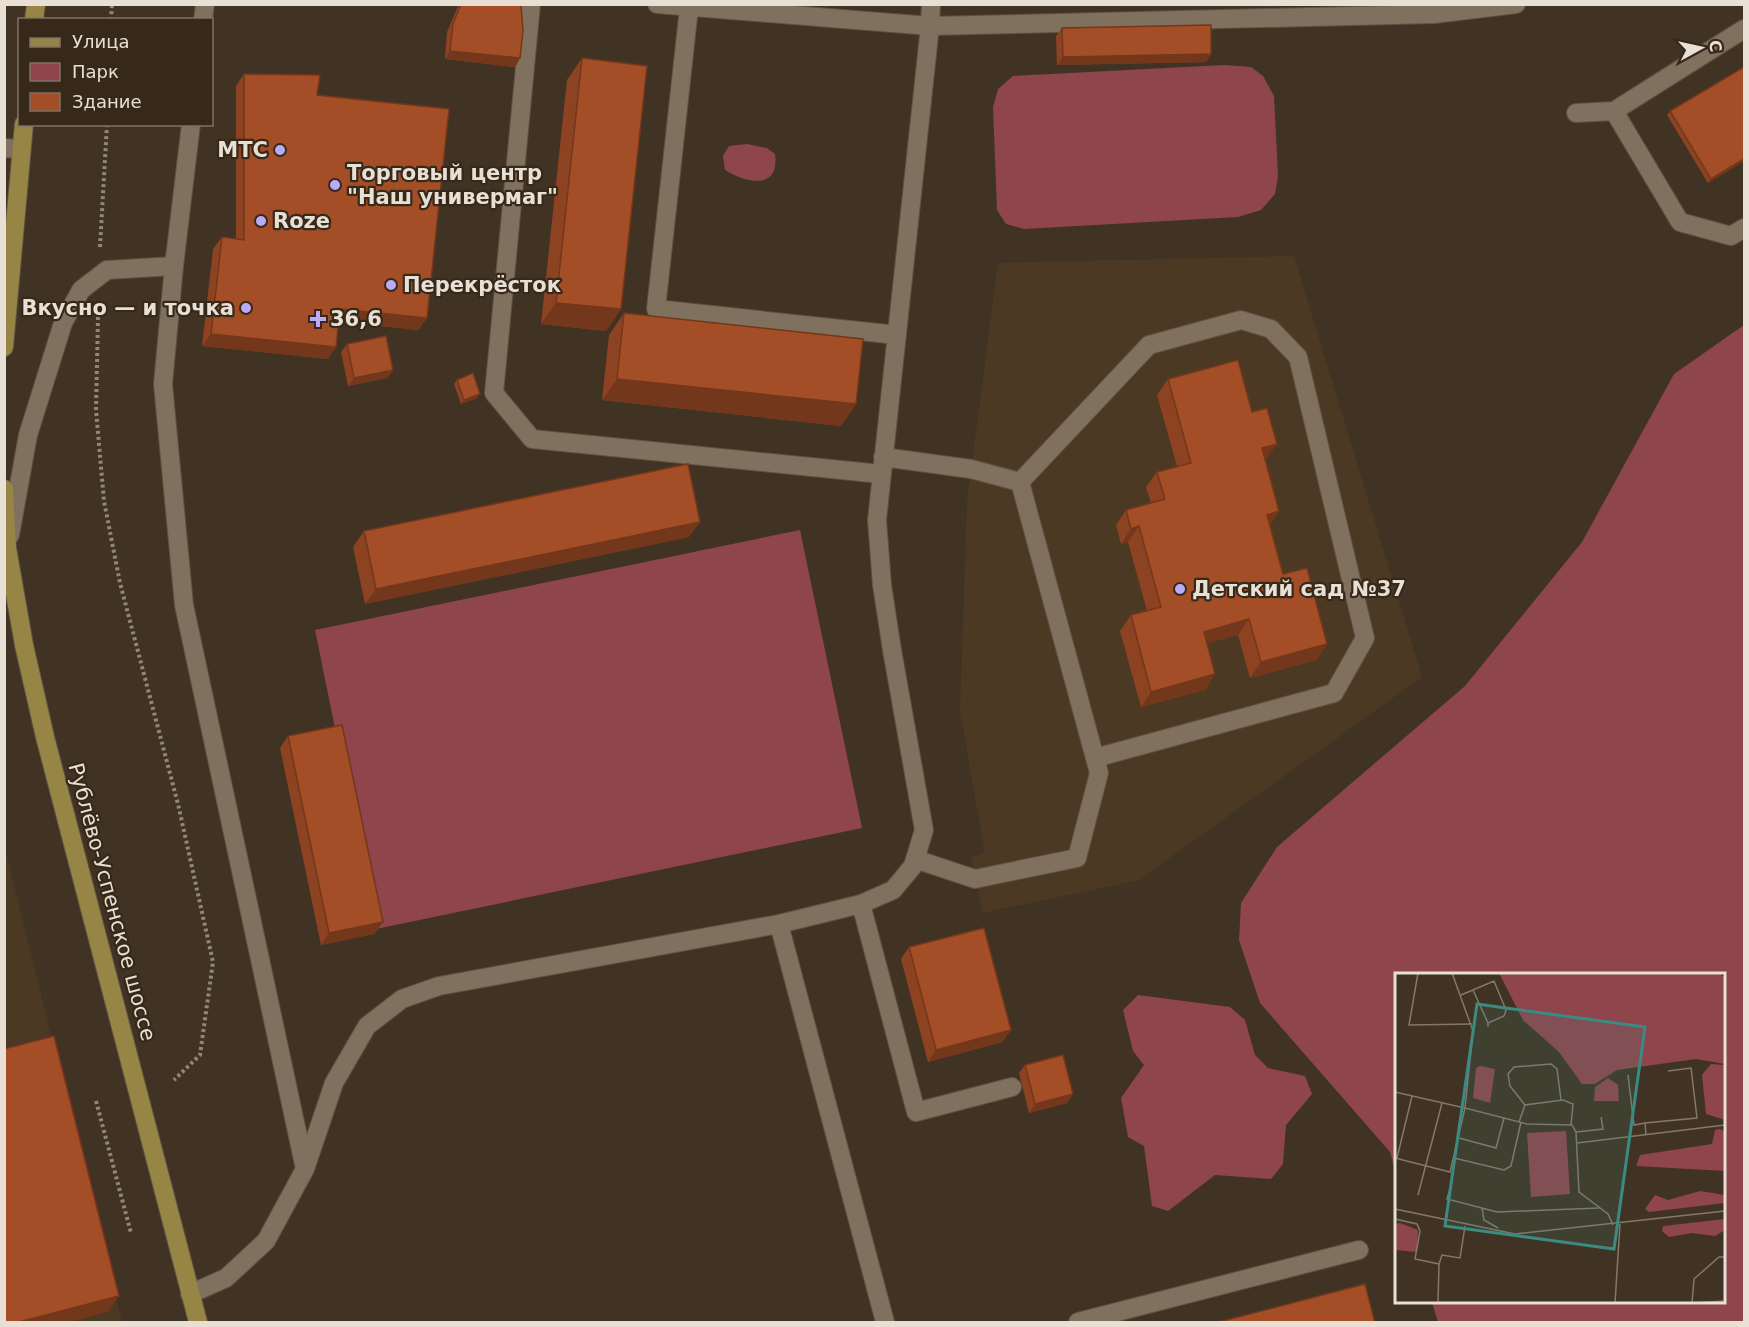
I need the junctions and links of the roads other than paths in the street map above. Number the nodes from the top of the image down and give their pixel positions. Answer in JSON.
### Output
{"nodes":[{"id":1,"x":531,"y":4,"type":"edge"},
{"id":2,"x":657,"y":4,"type":"edge"},
{"id":3,"x":932,"y":4,"type":"edge"},
{"id":4,"x":1516,"y":4,"type":"edge"},
{"id":5,"x":689,"y":8,"type":"junction"},
{"id":6,"x":930,"y":26,"type":"junction"},
{"id":7,"x":1744,"y":29,"type":"edge"},
{"id":8,"x":1614,"y":111,"type":"junction"},
{"id":9,"x":1576,"y":113,"type":"dead end"},
{"id":10,"x":23,"y":126,"type":"edge"},
{"id":11,"x":191,"y":126,"type":"edge"},
{"id":12,"x":13,"y":149,"type":"edge"},
{"id":13,"x":1744,"y":228,"type":"edge"},
{"id":14,"x":174,"y":266,"type":"junction"},
{"id":15,"x":897,"y":335,"type":"junction"},
{"id":16,"x":4,"y":347,"type":"edge"},
{"id":17,"x":882,"y":466,"type":"junction"},
{"id":18,"x":1020,"y":482,"type":"junction"},
{"id":19,"x":4,"y":489,"type":"edge"},
{"id":20,"x":7,"y":548,"type":"junction"},
{"id":21,"x":1095,"y":758,"type":"junction"},
{"id":22,"x":915,"y":859,"type":"junction"},
{"id":23,"x":861,"y":904,"type":"junction"},
{"id":24,"x":779,"y":924,"type":"junction"},
{"id":25,"x":1012,"y":1087,"type":"dead end"},
{"id":26,"x":305,"y":1169,"type":"junction"},
{"id":27,"x":1359,"y":1250,"type":"dead end"},
{"id":28,"x":190,"y":1294,"type":"junction"},
{"id":29,"x":198,"y":1323,"type":"edge"},
{"id":30,"x":885,"y":1323,"type":"edge"},
{"id":31,"x":1078,"y":1323,"type":"edge"}],
"edges":[{"from":1,"to":17,"type":"street"},
{"from":2,"to":5,"type":"street"},
{"from":3,"to":6,"type":"street"},
{"from":4,"to":6,"type":"street"},
{"from":5,"to":6,"type":"street"},
{"from":5,"to":15,"type":"street"},
{"from":6,"to":15,"type":"street"},
{"from":7,"to":8,"type":"street"},
{"from":8,"to":9,"type":"street"},
{"from":8,"to":13,"type":"street"},
{"from":10,"to":12,"type":"main road"},
{"from":11,"to":14,"type":"street"},
{"from":12,"to":16,"type":"main road"},
{"from":14,"to":20,"type":"street"},
{"from":14,"to":26,"type":"street"},
{"from":15,"to":17,"type":"street"},
{"from":17,"to":18,"type":"street"},
{"from":17,"to":22,"type":"street"},
{"from":18,"to":21,"type":"street"},
{"from":18,"to":21,"type":"street"},
{"from":19,"to":20,"type":"main road","name":"Рублёво-Успенское шоссе"},
{"from":20,"to":28,"type":"main road","name":"Рублёво-Успенское шоссе"},
{"from":21,"to":22,"type":"street"},
{"from":22,"to":23,"type":"street"},
{"from":23,"to":24,"type":"street"},
{"from":23,"to":25,"type":"street"},
{"from":24,"to":26,"type":"street"},
{"from":24,"to":30,"type":"street"},
{"from":26,"to":28,"type":"street"},
{"from":27,"to":31,"type":"street"},
{"from":28,"to":29,"type":"main road","name":"Рублёво-Успенское шоссе"}]}
